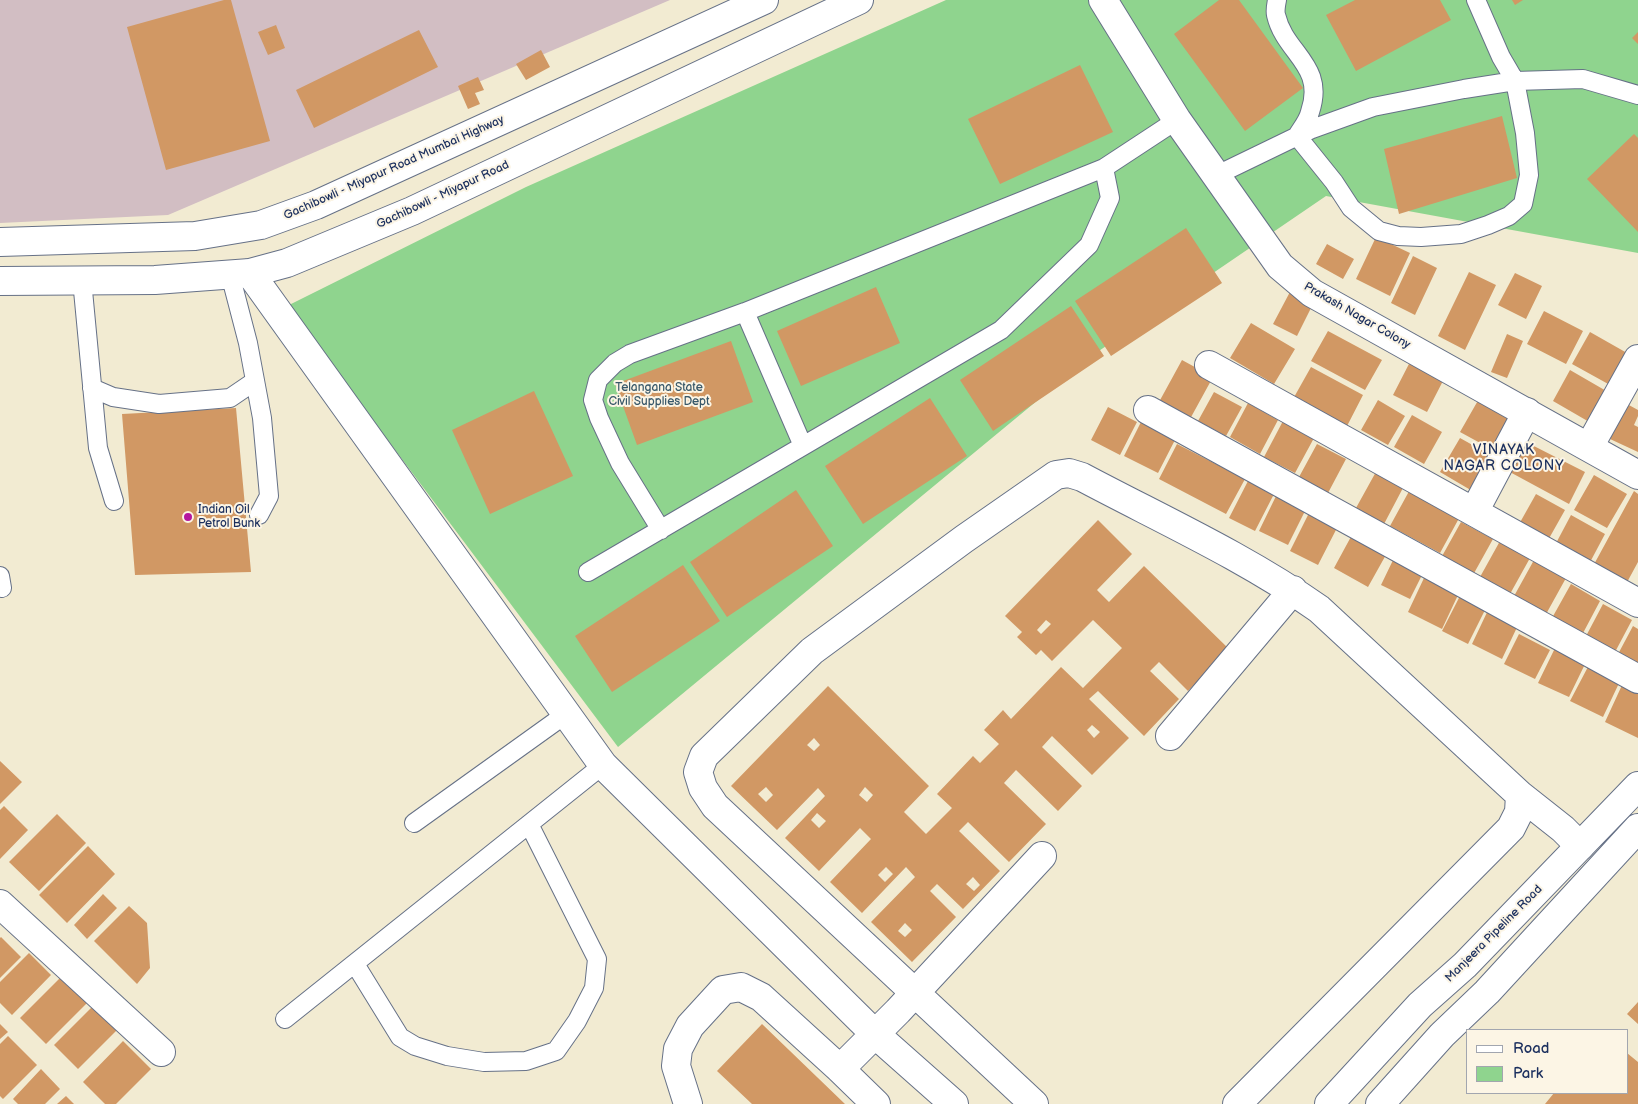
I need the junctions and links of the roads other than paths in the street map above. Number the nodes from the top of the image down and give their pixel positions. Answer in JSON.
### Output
{"nodes":[{"id":1,"x":764,"y":0,"type":"edge"},
{"id":2,"x":1103,"y":0,"type":"edge"},
{"id":3,"x":1277,"y":0,"type":"edge"},
{"id":4,"x":1476,"y":0,"type":"edge"},
{"id":5,"x":844,"y":3,"type":"edge"},
{"id":6,"x":1515,"y":80,"type":"junction"},
{"id":7,"x":1638,"y":95,"type":"edge"},
{"id":8,"x":1177,"y":120,"type":"junction"},
{"id":9,"x":1297,"y":136,"type":"junction"},
{"id":10,"x":1104,"y":168,"type":"junction"},
{"id":11,"x":1217,"y":175,"type":"junction"},
{"id":12,"x":0,"y":242,"type":"edge"},
{"id":13,"x":240,"y":274,"type":"junction"},
{"id":14,"x":82,"y":280,"type":"junction"},
{"id":15,"x":0,"y":281,"type":"edge"},
{"id":16,"x":745,"y":312,"type":"junction"},
{"id":17,"x":1638,"y":359,"type":"edge"},
{"id":18,"x":1209,"y":365,"type":"dead end"},
{"id":19,"x":255,"y":381,"type":"junction"},
{"id":20,"x":92,"y":388,"type":"junction"},
{"id":21,"x":1148,"y":410,"type":"dead end"},
{"id":22,"x":1527,"y":412,"type":"junction"},
{"id":23,"x":803,"y":446,"type":"junction"},
{"id":24,"x":1589,"y":446,"type":"junction"},
{"id":25,"x":1638,"y":475,"type":"edge"},
{"id":26,"x":114,"y":501,"type":"dead end"},
{"id":27,"x":1474,"y":512,"type":"junction"},
{"id":28,"x":259,"y":515,"type":"dead end"},
{"id":29,"x":660,"y":530,"type":"junction"},
{"id":30,"x":588,"y":572,"type":"dead end"},
{"id":31,"x":1293,"y":590,"type":"junction"},
{"id":32,"x":1638,"y":603,"type":"edge"},
{"id":33,"x":1638,"y":679,"type":"edge"},
{"id":34,"x":566,"y":714,"type":"junction"},
{"id":35,"x":1170,"y":736,"type":"dead end"},
{"id":36,"x":603,"y":765,"type":"junction"},
{"id":37,"x":1638,"y":786,"type":"edge"},
{"id":38,"x":1520,"y":795,"type":"junction"},
{"id":39,"x":414,"y":823,"type":"dead end"},
{"id":40,"x":529,"y":824,"type":"junction"},
{"id":41,"x":1638,"y":828,"type":"edge"},
{"id":42,"x":1580,"y":846,"type":"junction"},
{"id":43,"x":1042,"y":856,"type":"dead end"},
{"id":44,"x":0,"y":904,"type":"edge"},
{"id":45,"x":355,"y":964,"type":"junction"},
{"id":46,"x":1465,"y":965,"type":"junction"},
{"id":47,"x":916,"y":992,"type":"junction"},
{"id":48,"x":1487,"y":992,"type":"junction"},
{"id":49,"x":285,"y":1020,"type":"dead end"},
{"id":50,"x":875,"y":1034,"type":"junction"},
{"id":51,"x":161,"y":1052,"type":"dead end"},
{"id":52,"x":840,"y":1069,"type":"junction"},
{"id":53,"x":688,"y":1104,"type":"edge"},
{"id":54,"x":876,"y":1104,"type":"edge"},
{"id":55,"x":954,"y":1104,"type":"edge"},
{"id":56,"x":1034,"y":1104,"type":"edge"},
{"id":57,"x":1237,"y":1104,"type":"edge"},
{"id":58,"x":1329,"y":1104,"type":"edge"},
{"id":59,"x":1380,"y":1104,"type":"edge"}],
"edges":[{"from":1,"to":12,"type":"street","name":"Gachibowli - Miyapur Road Mumbai Highway"},
{"from":2,"to":8,"type":"street","name":"Prakash Nagar Colony"},
{"from":3,"to":9,"type":"lane"},
{"from":4,"to":6,"type":"lane"},
{"from":5,"to":13,"type":"street","name":"Gachibowli - Miyapur Road"},
{"from":6,"to":7,"type":"lane"},
{"from":6,"to":9,"type":"lane"},
{"from":6,"to":9,"type":"lane"},
{"from":8,"to":10,"type":"lane"},
{"from":8,"to":11,"type":"street","name":"Prakash Nagar Colony"},
{"from":9,"to":11,"type":"lane"},
{"from":10,"to":16,"type":"lane"},
{"from":10,"to":23,"type":"lane"},
{"from":11,"to":22,"type":"street","name":"Prakash Nagar Colony"},
{"from":13,"to":14,"type":"street","name":"Gachibowli - Miyapur Road"},
{"from":13,"to":19,"type":"lane"},
{"from":13,"to":34,"type":"street"},
{"from":14,"to":15,"type":"street","name":"Gachibowli - Miyapur Road"},
{"from":14,"to":20,"type":"lane"},
{"from":16,"to":23,"type":"lane"},
{"from":16,"to":29,"type":"lane"},
{"from":17,"to":24,"type":"street"},
{"from":18,"to":27,"type":"street"},
{"from":19,"to":20,"type":"lane"},
{"from":19,"to":28,"type":"lane"},
{"from":20,"to":26,"type":"lane"},
{"from":21,"to":33,"type":"street"},
{"from":22,"to":24,"type":"street","name":"Prakash Nagar Colony"},
{"from":22,"to":27,"type":"street"},
{"from":23,"to":29,"type":"lane"},
{"from":24,"to":25,"type":"street","name":"Prakash Nagar Colony"},
{"from":27,"to":32,"type":"street"},
{"from":29,"to":30,"type":"lane"},
{"from":31,"to":35,"type":"street"},
{"from":31,"to":38,"type":"street"},
{"from":31,"to":47,"type":"street"},
{"from":34,"to":36,"type":"street"},
{"from":34,"to":39,"type":"lane"},
{"from":36,"to":40,"type":"lane"},
{"from":36,"to":50,"type":"street"},
{"from":37,"to":42,"type":"street","name":"Manjeera Pipeline Road"},
{"from":38,"to":42,"type":"street"},
{"from":38,"to":57,"type":"street"},
{"from":40,"to":45,"type":"lane"},
{"from":40,"to":45,"type":"lane"},
{"from":41,"to":48,"type":"street"},
{"from":42,"to":46,"type":"street","name":"Manjeera Pipeline Road"},
{"from":43,"to":47,"type":"street"},
{"from":44,"to":51,"type":"street"},
{"from":45,"to":49,"type":"lane"},
{"from":46,"to":48,"type":"street"},
{"from":46,"to":58,"type":"street","name":"Manjeera Pipeline Road"},
{"from":47,"to":50,"type":"street"},
{"from":47,"to":56,"type":"street"},
{"from":48,"to":59,"type":"street"},
{"from":50,"to":52,"type":"street"},
{"from":50,"to":55,"type":"street"},
{"from":52,"to":53,"type":"street"},
{"from":52,"to":54,"type":"street"}]}
